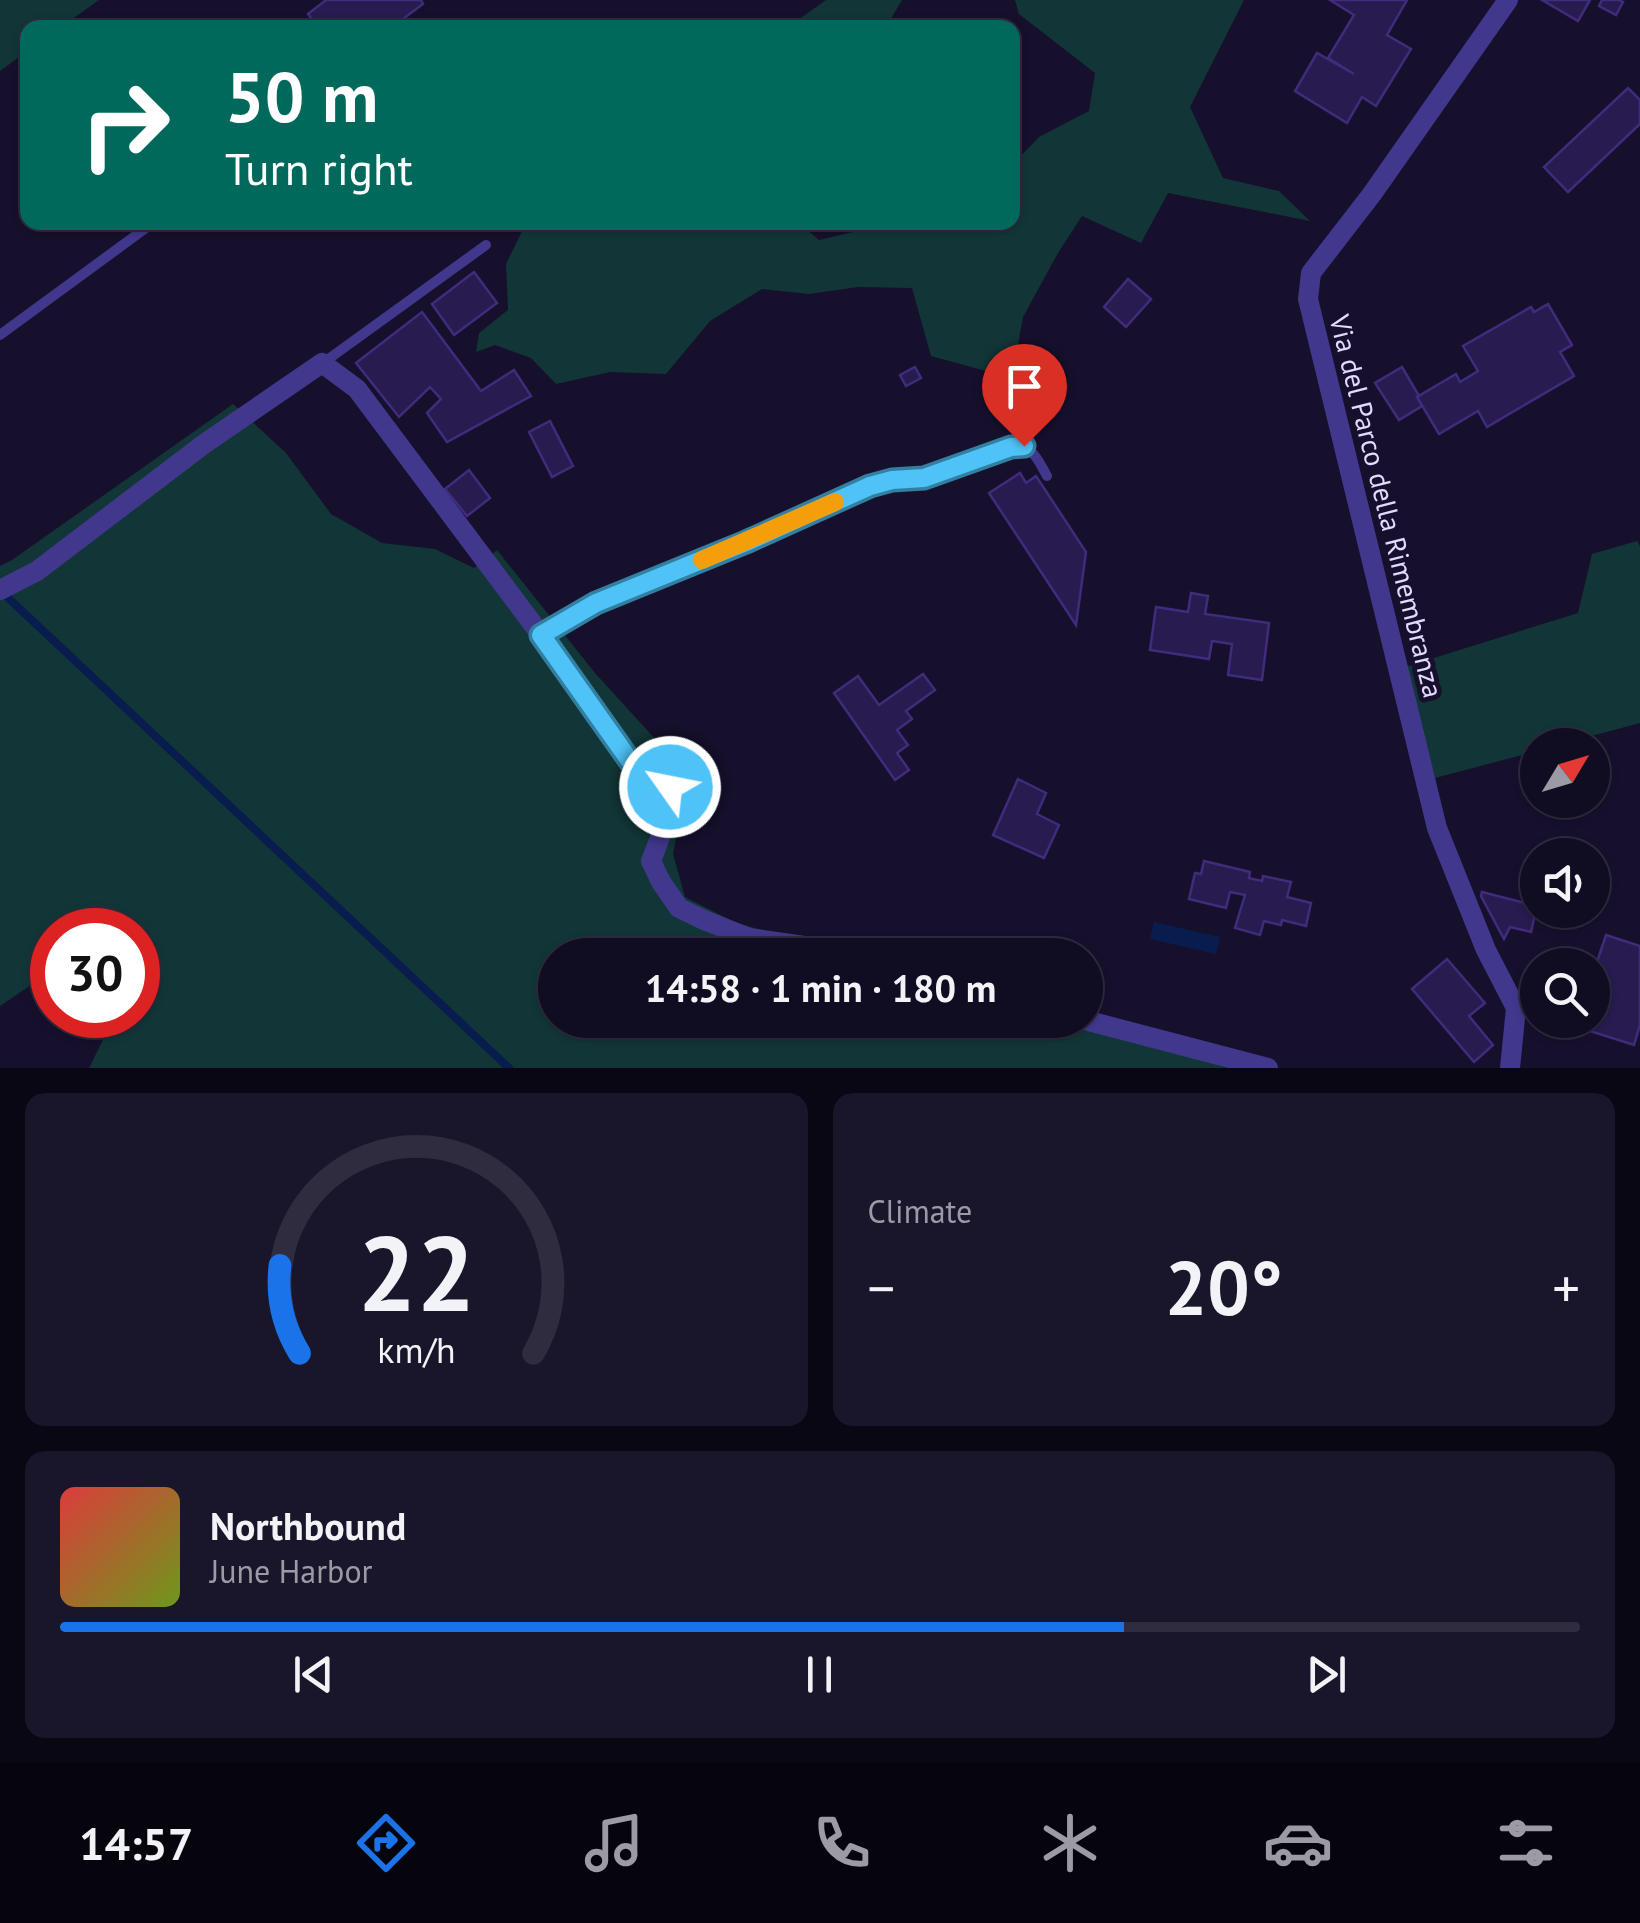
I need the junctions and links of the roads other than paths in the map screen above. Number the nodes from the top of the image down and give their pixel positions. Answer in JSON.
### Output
{"nodes":[{"id":1,"x":1508,"y":0,"type":"edge"},
{"id":2,"x":143,"y":230,"type":"edge"},
{"id":3,"x":486,"y":245,"type":"dead end"},
{"id":4,"x":0,"y":335,"type":"edge"},
{"id":5,"x":322,"y":363,"type":"junction"},
{"id":6,"x":1047,"y":476,"type":"dead end"},
{"id":7,"x":0,"y":590,"type":"edge"},
{"id":8,"x":544,"y":640,"type":"junction"},
{"id":9,"x":748,"y":938,"type":"edge"},
{"id":10,"x":1103,"y":1025,"type":"edge"},
{"id":11,"x":1268,"y":1068,"type":"edge"},
{"id":12,"x":1510,"y":1068,"type":"edge"}],
"edges":[{"from":1,"to":12,"type":"street","name":"Via del Parco della Rimembranza"},
{"from":2,"to":4,"type":"lane"},
{"from":3,"to":5,"type":"lane"},
{"from":5,"to":7,"type":"street"},
{"from":5,"to":8,"type":"street"},
{"from":6,"to":8,"type":"lane"},
{"from":8,"to":9,"type":"street"},
{"from":10,"to":11,"type":"street"}]}
